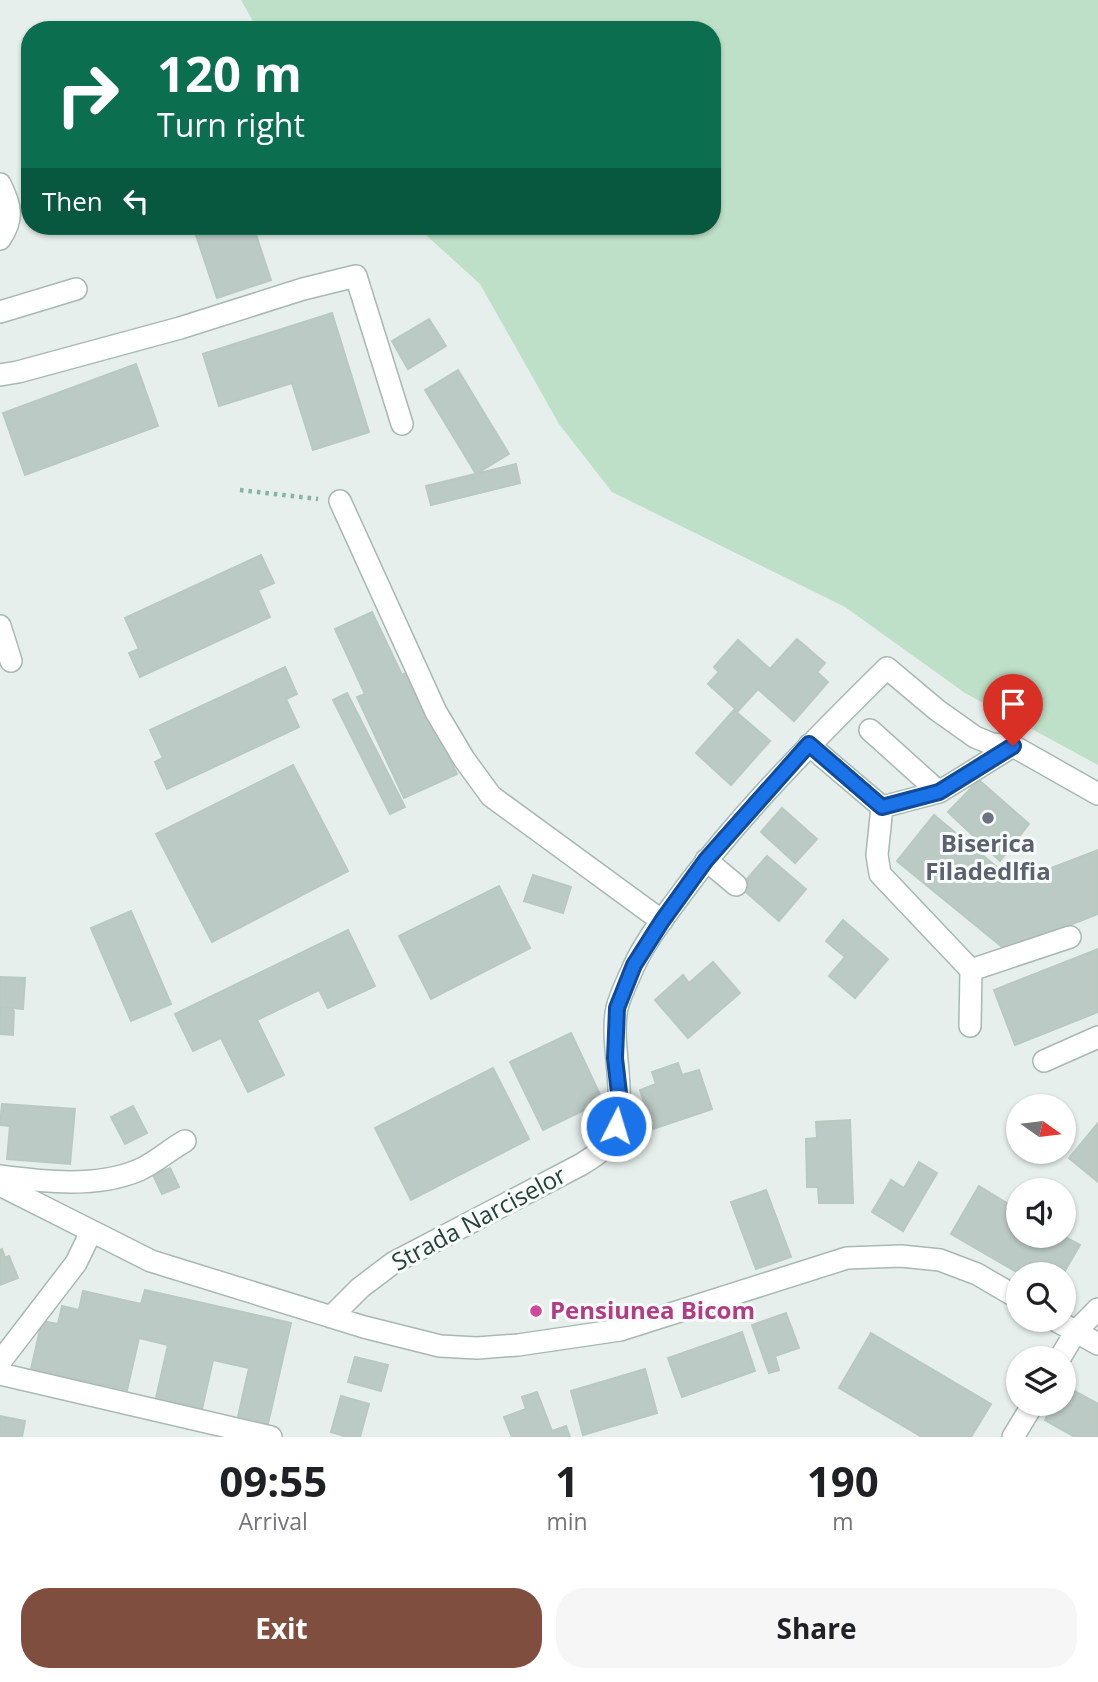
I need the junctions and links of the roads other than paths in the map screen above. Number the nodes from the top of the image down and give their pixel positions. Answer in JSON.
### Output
{"nodes":[{"id":1,"x":0,"y":184,"type":"edge"},
{"id":2,"x":0,"y":239,"type":"edge"},
{"id":3,"x":76,"y":289,"type":"dead end"},
{"id":4,"x":0,"y":312,"type":"edge"},
{"id":5,"x":0,"y":375,"type":"edge"},
{"id":6,"x":402,"y":424,"type":"dead end"},
{"id":7,"x":340,"y":502,"type":"road end"},
{"id":8,"x":0,"y":626,"type":"edge"},
{"id":9,"x":11,"y":661,"type":"dead end"},
{"id":10,"x":870,"y":730,"type":"dead end"},
{"id":11,"x":809,"y":744,"type":"junction"},
{"id":12,"x":1013,"y":746,"type":"junction"},
{"id":13,"x":939,"y":792,"type":"junction"},
{"id":14,"x":1098,"y":794,"type":"edge"},
{"id":15,"x":882,"y":807,"type":"junction"},
{"id":16,"x":706,"y":860,"type":"junction"},
{"id":17,"x":736,"y":885,"type":"dead end"},
{"id":18,"x":662,"y":921,"type":"junction"},
{"id":19,"x":1070,"y":937,"type":"dead end"},
{"id":20,"x":971,"y":970,"type":"junction"},
{"id":21,"x":970,"y":1026,"type":"dead end"},
{"id":22,"x":1098,"y":1037,"type":"edge"},
{"id":23,"x":1044,"y":1061,"type":"dead end"},
{"id":24,"x":184,"y":1142,"type":"dead end"},
{"id":25,"x":0,"y":1176,"type":"edge"},
{"id":26,"x":0,"y":1185,"type":"edge"},
{"id":27,"x":91,"y":1232,"type":"junction"},
{"id":28,"x":1006,"y":1291,"type":"edge"},
{"id":29,"x":1098,"y":1309,"type":"edge"},
{"id":30,"x":331,"y":1317,"type":"junction"},
{"id":31,"x":1076,"y":1331,"type":"joint"},
{"id":32,"x":1098,"y":1344,"type":"edge"},
{"id":33,"x":0,"y":1363,"type":"edge"},
{"id":34,"x":0,"y":1374,"type":"edge"},
{"id":35,"x":1027,"y":1416,"type":"edge"},
{"id":36,"x":1018,"y":1435,"type":"edge"},
{"id":37,"x":271,"y":1437,"type":"edge"}],
"edges":[{"from":1,"to":2,"type":"street"},
{"from":3,"to":4,"type":"street"},
{"from":5,"to":6,"type":"street"},
{"from":7,"to":18,"type":"street"},
{"from":8,"to":9,"type":"street"},
{"from":10,"to":13,"type":"street"},
{"from":11,"to":12,"type":"street","name":"Strada Narciselor"},
{"from":11,"to":15,"type":"street"},
{"from":11,"to":16,"type":"street","name":"Strada Narciselor"},
{"from":12,"to":13,"type":"street"},
{"from":12,"to":14,"type":"street"},
{"from":13,"to":15,"type":"street"},
{"from":15,"to":20,"type":"street"},
{"from":16,"to":17,"type":"street"},
{"from":16,"to":18,"type":"street","name":"Strada Narciselor"},
{"from":18,"to":30,"type":"street","name":"Strada Narciselor"},
{"from":19,"to":20,"type":"street"},
{"from":20,"to":21,"type":"street"},
{"from":22,"to":23,"type":"street"},
{"from":24,"to":25,"type":"street"},
{"from":26,"to":27,"type":"street"},
{"from":27,"to":30,"type":"street"},
{"from":27,"to":33,"type":"street"},
{"from":28,"to":30,"type":"street"},
{"from":29,"to":31,"type":"street"},
{"from":31,"to":32,"type":"street"},
{"from":34,"to":37,"type":"street"},
{"from":35,"to":36,"type":"street"}]}
